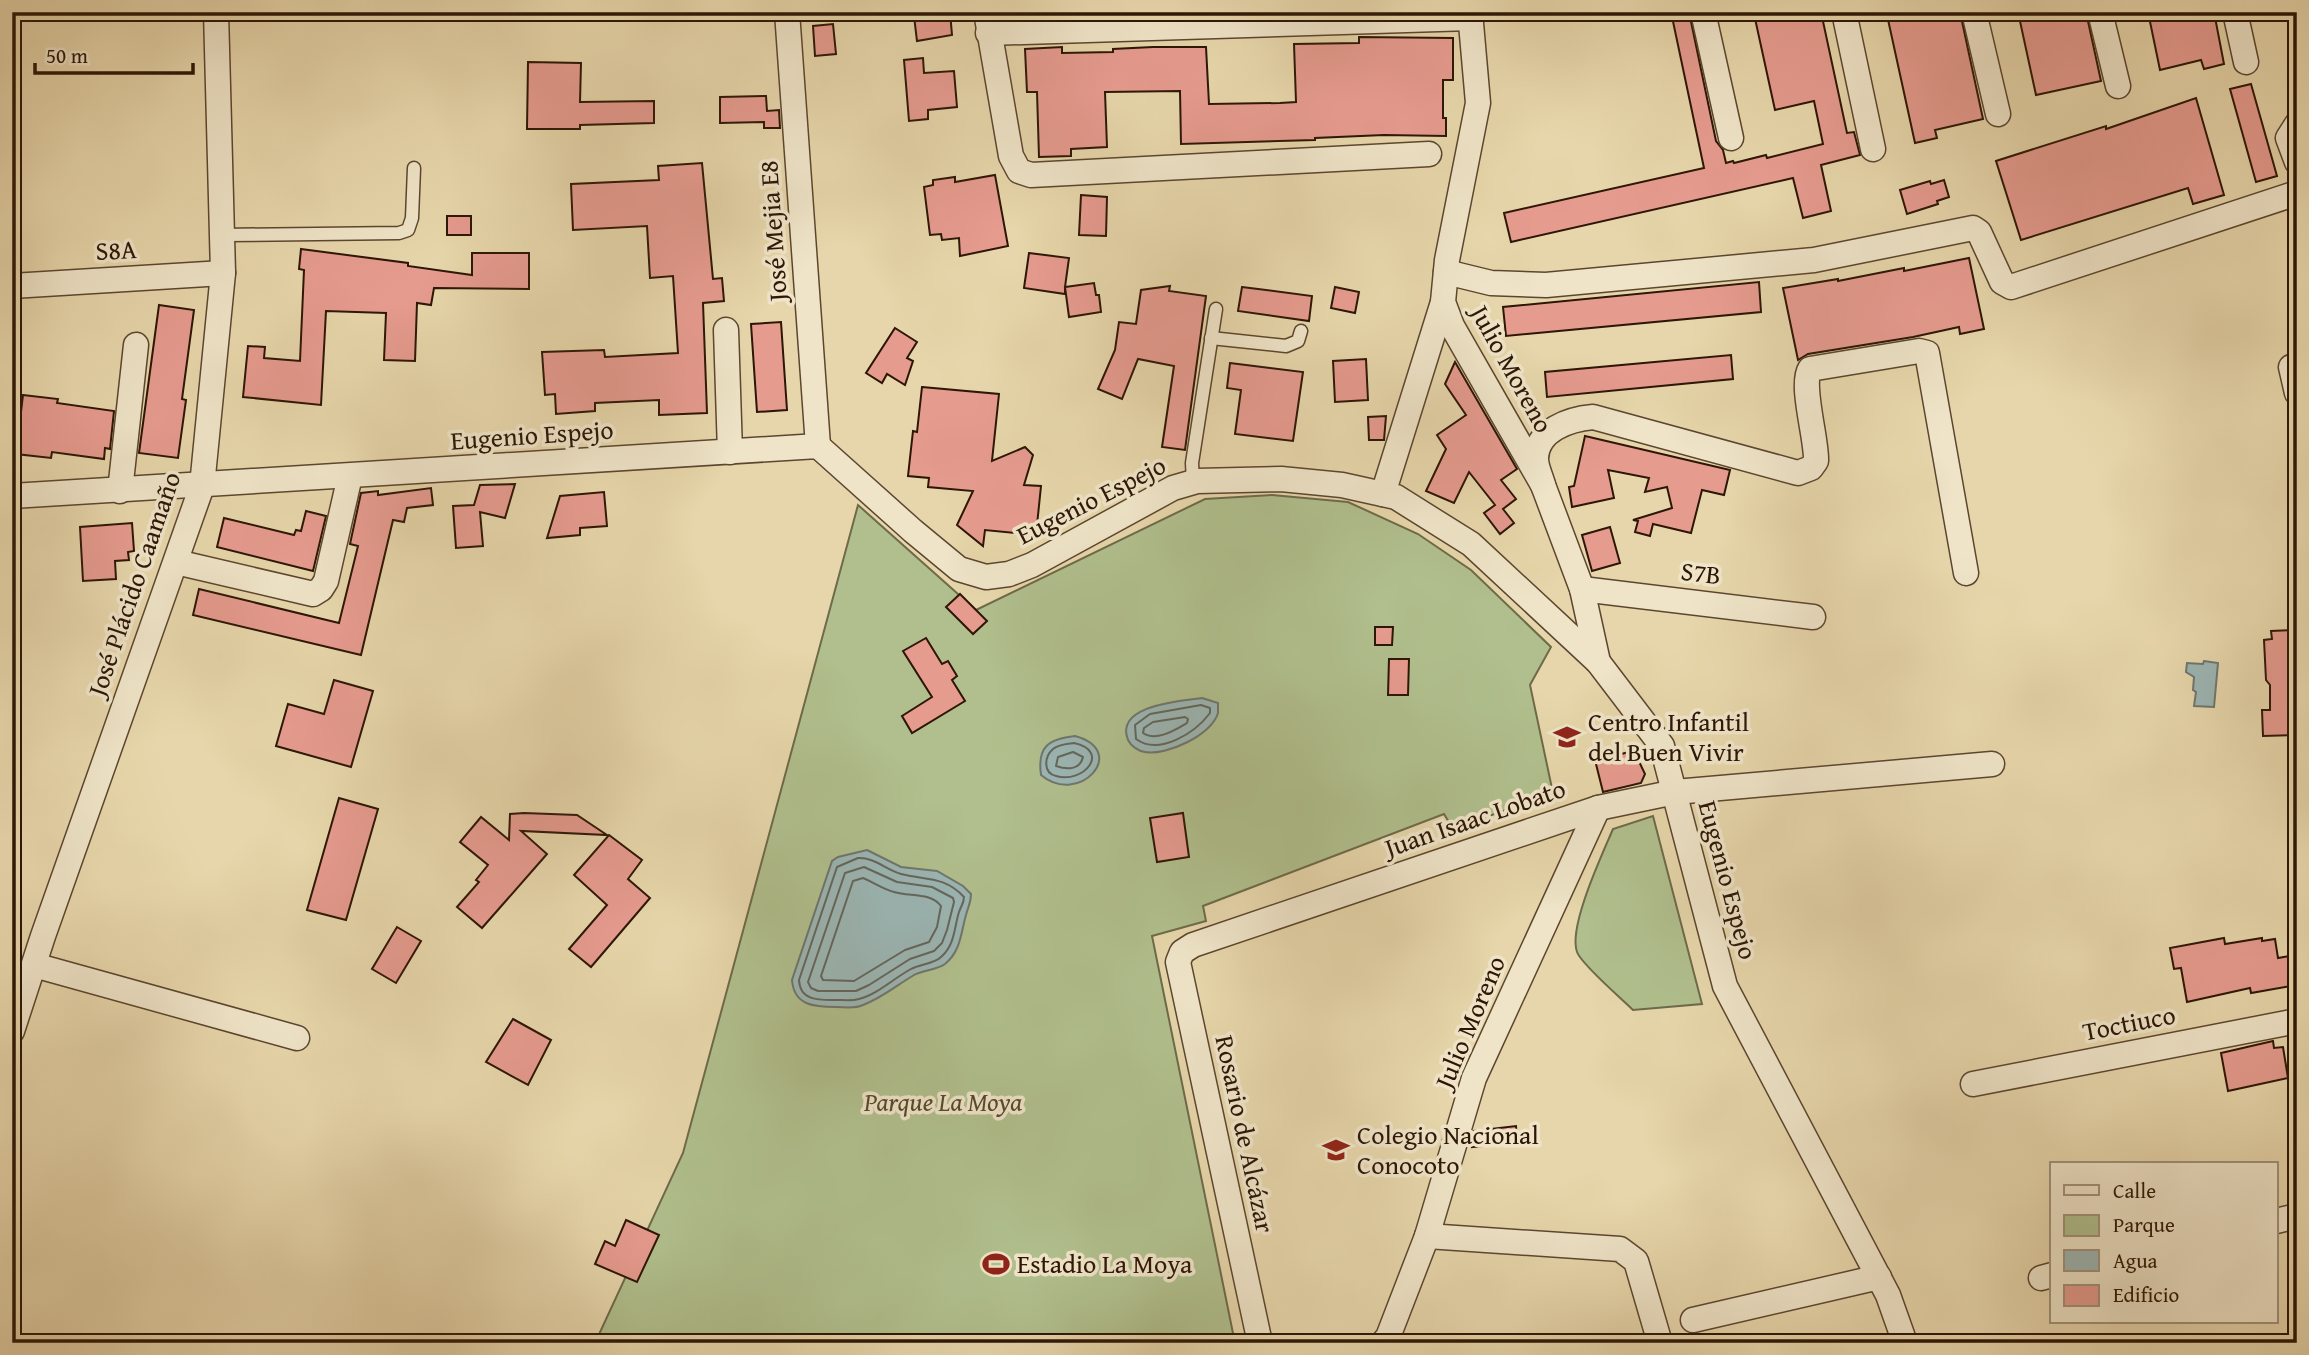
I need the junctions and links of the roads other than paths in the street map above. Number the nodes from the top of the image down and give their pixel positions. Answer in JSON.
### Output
{"nodes":[{"id":1,"x":216,"y":12,"type":"edge"},
{"id":2,"x":787,"y":12,"type":"edge"},
{"id":3,"x":1703,"y":12,"type":"edge"},
{"id":4,"x":1844,"y":12,"type":"edge"},
{"id":5,"x":1974,"y":12,"type":"edge"},
{"id":6,"x":2101,"y":12,"type":"edge"},
{"id":7,"x":2235,"y":12,"type":"edge"},
{"id":8,"x":1471,"y":15,"type":"edge"},
{"id":9,"x":987,"y":22,"type":"edge"},
{"id":10,"x":2246,"y":62,"type":"dead end"},
{"id":11,"x":2118,"y":86,"type":"dead end"},
{"id":12,"x":1997,"y":114,"type":"dead end"},
{"id":13,"x":2297,"y":124,"type":"edge"},
{"id":14,"x":1731,"y":138,"type":"dead end"},
{"id":15,"x":1873,"y":149,"type":"dead end"},
{"id":16,"x":1429,"y":154,"type":"dead end"},
{"id":17,"x":2297,"y":162,"type":"edge"},
{"id":18,"x":414,"y":168,"type":"dead end"},
{"id":19,"x":2297,"y":193,"type":"edge"},
{"id":20,"x":223,"y":235,"type":"junction"},
{"id":21,"x":1446,"y":272,"type":"junction"},
{"id":22,"x":223,"y":273,"type":"junction"},
{"id":23,"x":12,"y":286,"type":"edge"},
{"id":24,"x":1443,"y":302,"type":"junction"},
{"id":25,"x":1216,"y":309,"type":"dead end"},
{"id":26,"x":726,"y":330,"type":"dead end"},
{"id":27,"x":1301,"y":331,"type":"dead end"},
{"id":28,"x":1211,"y":338,"type":"junction"},
{"id":29,"x":136,"y":345,"type":"dead end"},
{"id":30,"x":2297,"y":366,"type":"edge"},
{"id":31,"x":2297,"y":394,"type":"edge"},
{"id":32,"x":818,"y":446,"type":"junction"},
{"id":33,"x":730,"y":452,"type":"junction"},
{"id":34,"x":350,"y":477,"type":"junction"},
{"id":35,"x":1193,"y":482,"type":"junction"},
{"id":36,"x":1543,"y":485,"type":"junction"},
{"id":37,"x":202,"y":486,"type":"junction"},
{"id":38,"x":120,"y":491,"type":"junction"},
{"id":39,"x":1383,"y":494,"type":"junction"},
{"id":40,"x":12,"y":496,"type":"edge"},
{"id":41,"x":176,"y":562,"type":"junction"},
{"id":42,"x":1966,"y":573,"type":"dead end"},
{"id":43,"x":1582,"y":589,"type":"junction"},
{"id":44,"x":1813,"y":617,"type":"dead end"},
{"id":45,"x":1598,"y":662,"type":"junction"},
{"id":46,"x":1992,"y":764,"type":"dead end"},
{"id":47,"x":1675,"y":792,"type":"junction"},
{"id":48,"x":1598,"y":808,"type":"junction"},
{"id":49,"x":1193,"y":945,"type":"joint"},
{"id":50,"x":34,"y":965,"type":"junction"},
{"id":51,"x":2297,"y":1021,"type":"edge"},
{"id":52,"x":12,"y":1031,"type":"edge"},
{"id":53,"x":297,"y":1038,"type":"dead end"},
{"id":54,"x":1973,"y":1084,"type":"dead end"},
{"id":55,"x":2297,"y":1216,"type":"edge"},
{"id":56,"x":2278,"y":1221,"type":"edge"},
{"id":57,"x":1427,"y":1236,"type":"junction"},
{"id":58,"x":1879,"y":1277,"type":"junction"},
{"id":59,"x":1693,"y":1320,"type":"dead end"},
{"id":60,"x":1260,"y":1343,"type":"edge"},
{"id":61,"x":1383,"y":1343,"type":"edge"},
{"id":62,"x":1660,"y":1343,"type":"edge"},
{"id":63,"x":1905,"y":1343,"type":"edge"}],
"edges":[{"from":1,"to":20,"type":"street","name":"José Plácido Caamaño"},
{"from":2,"to":32,"type":"street","name":"José Mejia E8"},
{"from":3,"to":14,"type":"street"},
{"from":4,"to":15,"type":"street"},
{"from":5,"to":12,"type":"street"},
{"from":6,"to":11,"type":"street"},
{"from":7,"to":10,"type":"street"},
{"from":8,"to":9,"type":"street"},
{"from":8,"to":21,"type":"street","name":"Julio Moreno"},
{"from":9,"to":16,"type":"street"},
{"from":13,"to":17,"type":"street"},
{"from":18,"to":20,"type":"lane"},
{"from":19,"to":21,"type":"street"},
{"from":20,"to":22,"type":"street","name":"José Plácido Caamaño"},
{"from":21,"to":24,"type":"street","name":"Julio Moreno"},
{"from":22,"to":23,"type":"street","name":"S8A"},
{"from":22,"to":37,"type":"street","name":"José Plácido Caamaño"},
{"from":24,"to":36,"type":"street","name":"Julio Moreno"},
{"from":24,"to":39,"type":"street"},
{"from":25,"to":28,"type":"lane"},
{"from":26,"to":33,"type":"street"},
{"from":27,"to":28,"type":"lane"},
{"from":28,"to":35,"type":"lane"},
{"from":29,"to":38,"type":"street"},
{"from":30,"to":31,"type":"street"},
{"from":32,"to":33,"type":"street","name":"Eugenio Espejo"},
{"from":32,"to":35,"type":"street","name":"Eugenio Espejo"},
{"from":33,"to":34,"type":"street","name":"Eugenio Espejo"},
{"from":34,"to":37,"type":"street","name":"Eugenio Espejo"},
{"from":34,"to":41,"type":"street"},
{"from":35,"to":39,"type":"street","name":"Eugenio Espejo"},
{"from":36,"to":42,"type":"street"},
{"from":36,"to":43,"type":"street","name":"Julio Moreno"},
{"from":37,"to":38,"type":"street","name":"Eugenio Espejo"},
{"from":37,"to":41,"type":"street","name":"José Plácido Caamaño"},
{"from":38,"to":40,"type":"street","name":"Eugenio Espejo"},
{"from":39,"to":45,"type":"street","name":"Eugenio Espejo"},
{"from":41,"to":50,"type":"street","name":"José Plácido Caamaño"},
{"from":43,"to":44,"type":"street","name":"S7B"},
{"from":43,"to":45,"type":"street","name":"Julio Moreno"},
{"from":45,"to":47,"type":"street","name":"Eugenio Espejo"},
{"from":46,"to":47,"type":"street","name":"Juan Isaac Lobato"},
{"from":47,"to":48,"type":"street","name":"Juan Isaac Lobato"},
{"from":47,"to":58,"type":"street","name":"Eugenio Espejo"},
{"from":48,"to":49,"type":"street","name":"Juan Isaac Lobato"},
{"from":48,"to":57,"type":"street","name":"Julio Moreno"},
{"from":49,"to":60,"type":"street","name":"Rosario de Alcázar"},
{"from":50,"to":52,"type":"street","name":"José Plácido Caamaño"},
{"from":50,"to":53,"type":"street"},
{"from":51,"to":54,"type":"street","name":"Toctiuco"},
{"from":55,"to":56,"type":"street"},
{"from":57,"to":61,"type":"street","name":"Julio Moreno"},
{"from":57,"to":62,"type":"street"},
{"from":58,"to":59,"type":"street"},
{"from":58,"to":63,"type":"street","name":"Eugenio Espejo"}]}
